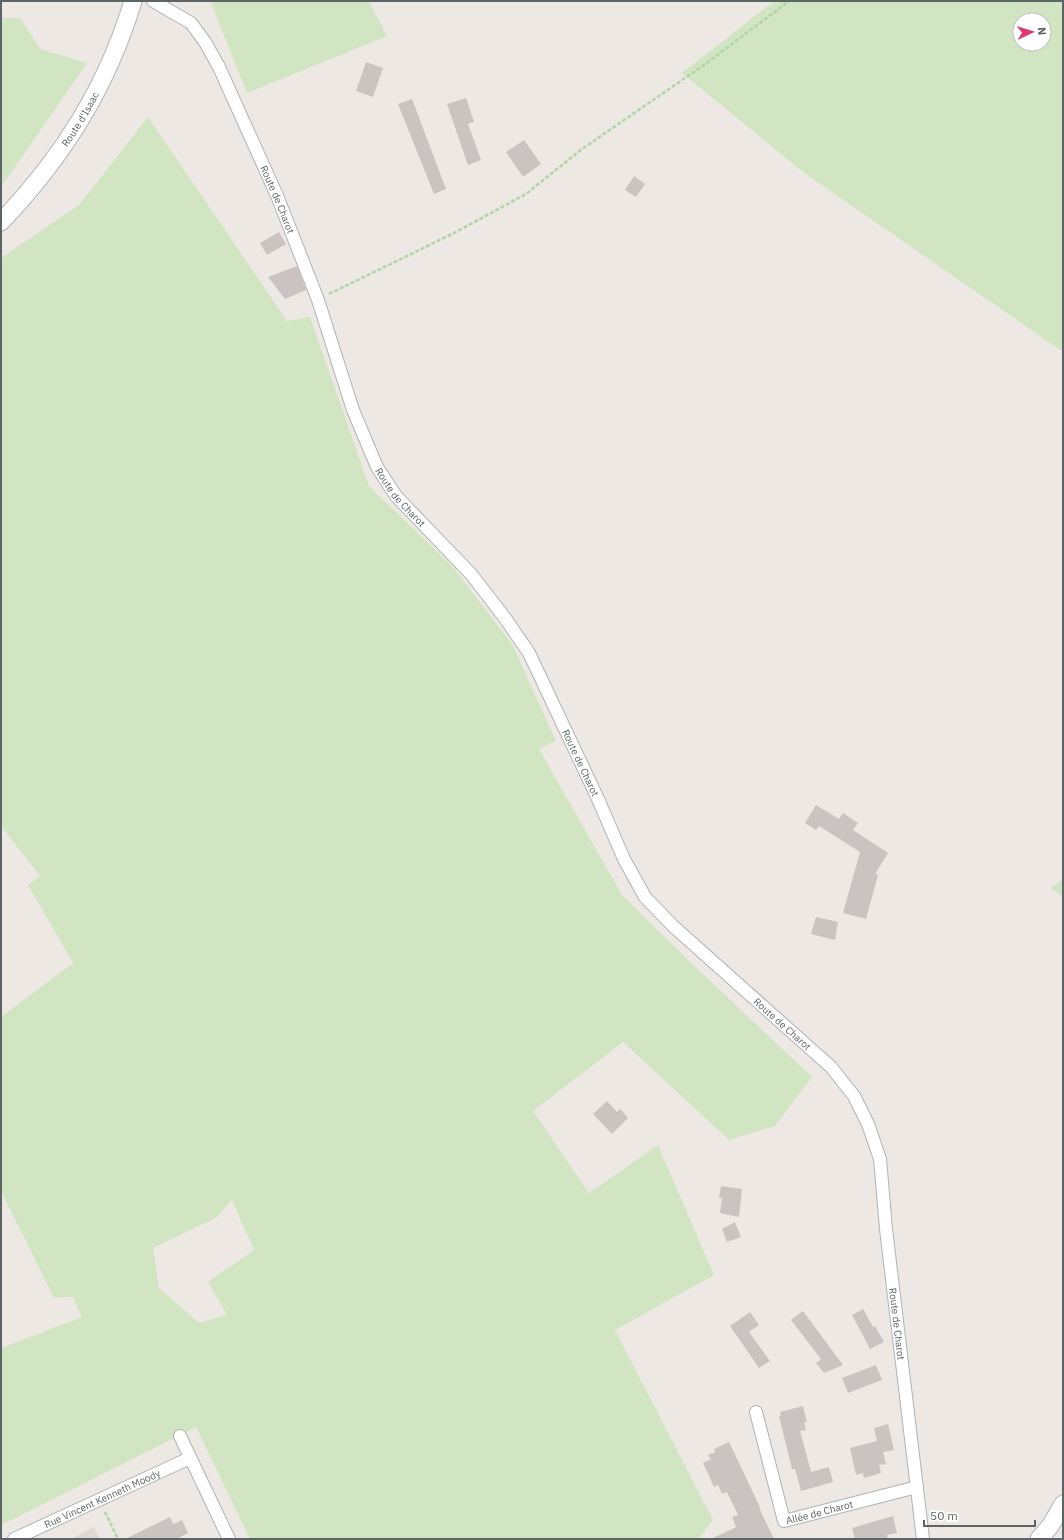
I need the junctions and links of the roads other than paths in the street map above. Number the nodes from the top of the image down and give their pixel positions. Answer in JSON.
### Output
{"nodes":[{"id":1,"x":133,"y":1,"type":"edge"},
{"id":2,"x":153,"y":1,"type":"edge"},
{"id":3,"x":1,"y":222,"type":"edge"},
{"id":4,"x":756,"y":1412,"type":"dead end"},
{"id":5,"x":180,"y":1436,"type":"dead end"},
{"id":6,"x":190,"y":1458,"type":"junction"},
{"id":7,"x":917,"y":1487,"type":"junction"},
{"id":8,"x":1063,"y":1504,"type":"edge"},
{"id":9,"x":14,"y":1539,"type":"edge"},
{"id":10,"x":229,"y":1539,"type":"edge"},
{"id":11,"x":923,"y":1539,"type":"edge"},
{"id":12,"x":1039,"y":1539,"type":"edge"}],
"edges":[{"from":1,"to":3,"type":"street","name":"Route d'Isaac"},
{"from":2,"to":7,"type":"street","name":"Route de Charot"},
{"from":4,"to":7,"type":"street","name":"Allée de Charot"},
{"from":5,"to":6,"type":"street"},
{"from":6,"to":9,"type":"street","name":"Rue Vincent Kenneth Moody"},
{"from":6,"to":10,"type":"street"},
{"from":7,"to":11,"type":"street","name":"Route de Charot"},
{"from":8,"to":12,"type":"street"}]}
